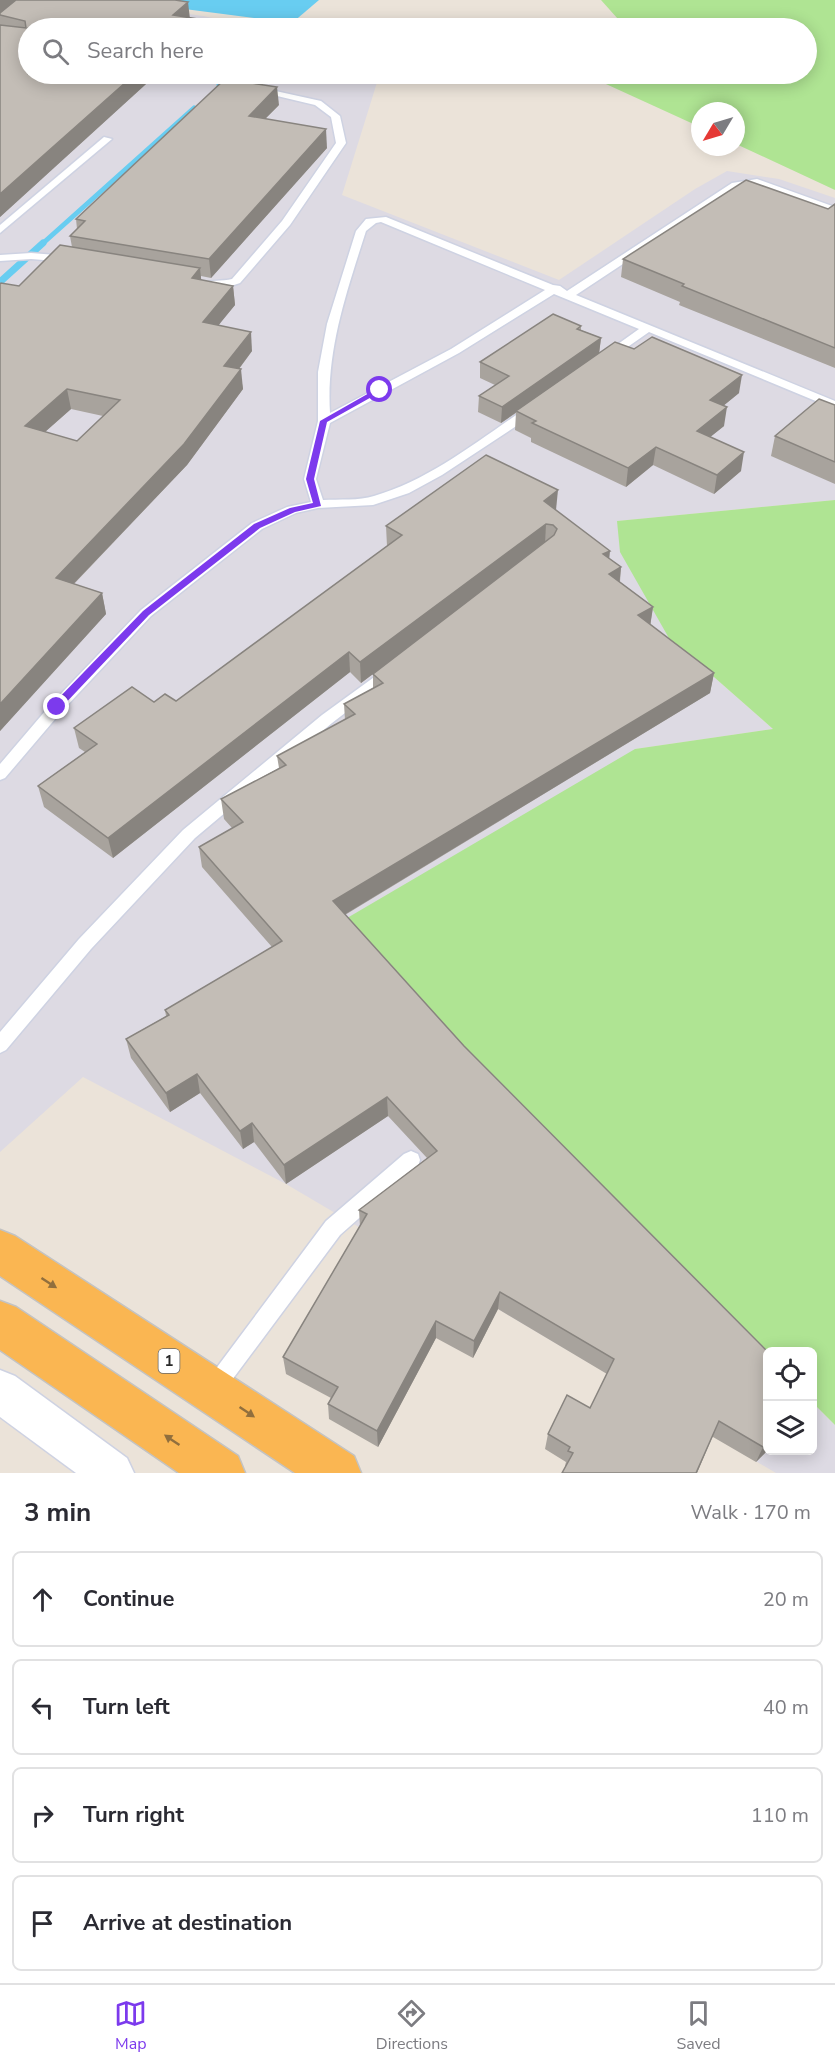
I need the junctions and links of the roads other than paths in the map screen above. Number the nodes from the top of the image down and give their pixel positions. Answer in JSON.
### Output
{"nodes":[{"id":1,"x":226,"y":84,"type":"edge"},
{"id":2,"x":107,"y":139,"type":"dead end"},
{"id":3,"x":835,"y":210,"type":"edge"},
{"id":4,"x":0,"y":230,"type":"edge"},
{"id":5,"x":0,"y":258,"type":"edge"},
{"id":6,"x":84,"y":262,"type":"edge"},
{"id":7,"x":199,"y":282,"type":"edge"},
{"id":8,"x":556,"y":288,"type":"junction"},
{"id":9,"x":570,"y":294,"type":"junction"},
{"id":10,"x":649,"y":327,"type":"junction"},
{"id":11,"x":594,"y":366,"type":"edge"},
{"id":12,"x":547,"y":399,"type":"edge"},
{"id":13,"x":835,"y":405,"type":"edge"},
{"id":14,"x":324,"y":421,"type":"junction"},
{"id":15,"x":318,"y":504,"type":"junction"},
{"id":16,"x":400,"y":663,"type":"edge"},
{"id":17,"x":0,"y":774,"type":"edge"},
{"id":18,"x":0,"y":1045,"type":"edge"},
{"id":19,"x":411,"y":1160,"type":"dead end"},
{"id":20,"x":0,"y":1251,"type":"edge"},
{"id":21,"x":0,"y":1323,"type":"edge"},
{"id":22,"x":213,"y":1389,"type":"junction"},
{"id":23,"x":0,"y":1391,"type":"edge"},
{"id":24,"x":328,"y":1471,"type":"edge"},
{"id":25,"x":112,"y":1473,"type":"edge"},
{"id":26,"x":221,"y":1473,"type":"edge"}],
"edges":[{"from":1,"to":7,"type":"lane"},
{"from":2,"to":4,"type":"lane"},
{"from":3,"to":9,"type":"lane"},
{"from":5,"to":6,"type":"lane"},
{"from":8,"to":9,"type":"lane"},
{"from":8,"to":14,"type":"lane"},
{"from":8,"to":14,"type":"lane"},
{"from":9,"to":10,"type":"lane"},
{"from":10,"to":11,"type":"lane"},
{"from":10,"to":13,"type":"lane"},
{"from":12,"to":15,"type":"lane"},
{"from":14,"to":15,"type":"lane"},
{"from":15,"to":17,"type":"lane"},
{"from":16,"to":18,"type":"lane"},
{"from":19,"to":22,"type":"lane"},
{"from":20,"to":22,"type":"highway","number":"1","one_way":true},
{"from":26,"to":21,"type":"highway","one_way":true},
{"from":22,"to":24,"type":"highway","number":"1","one_way":true},
{"from":23,"to":25,"type":"street"}]}
